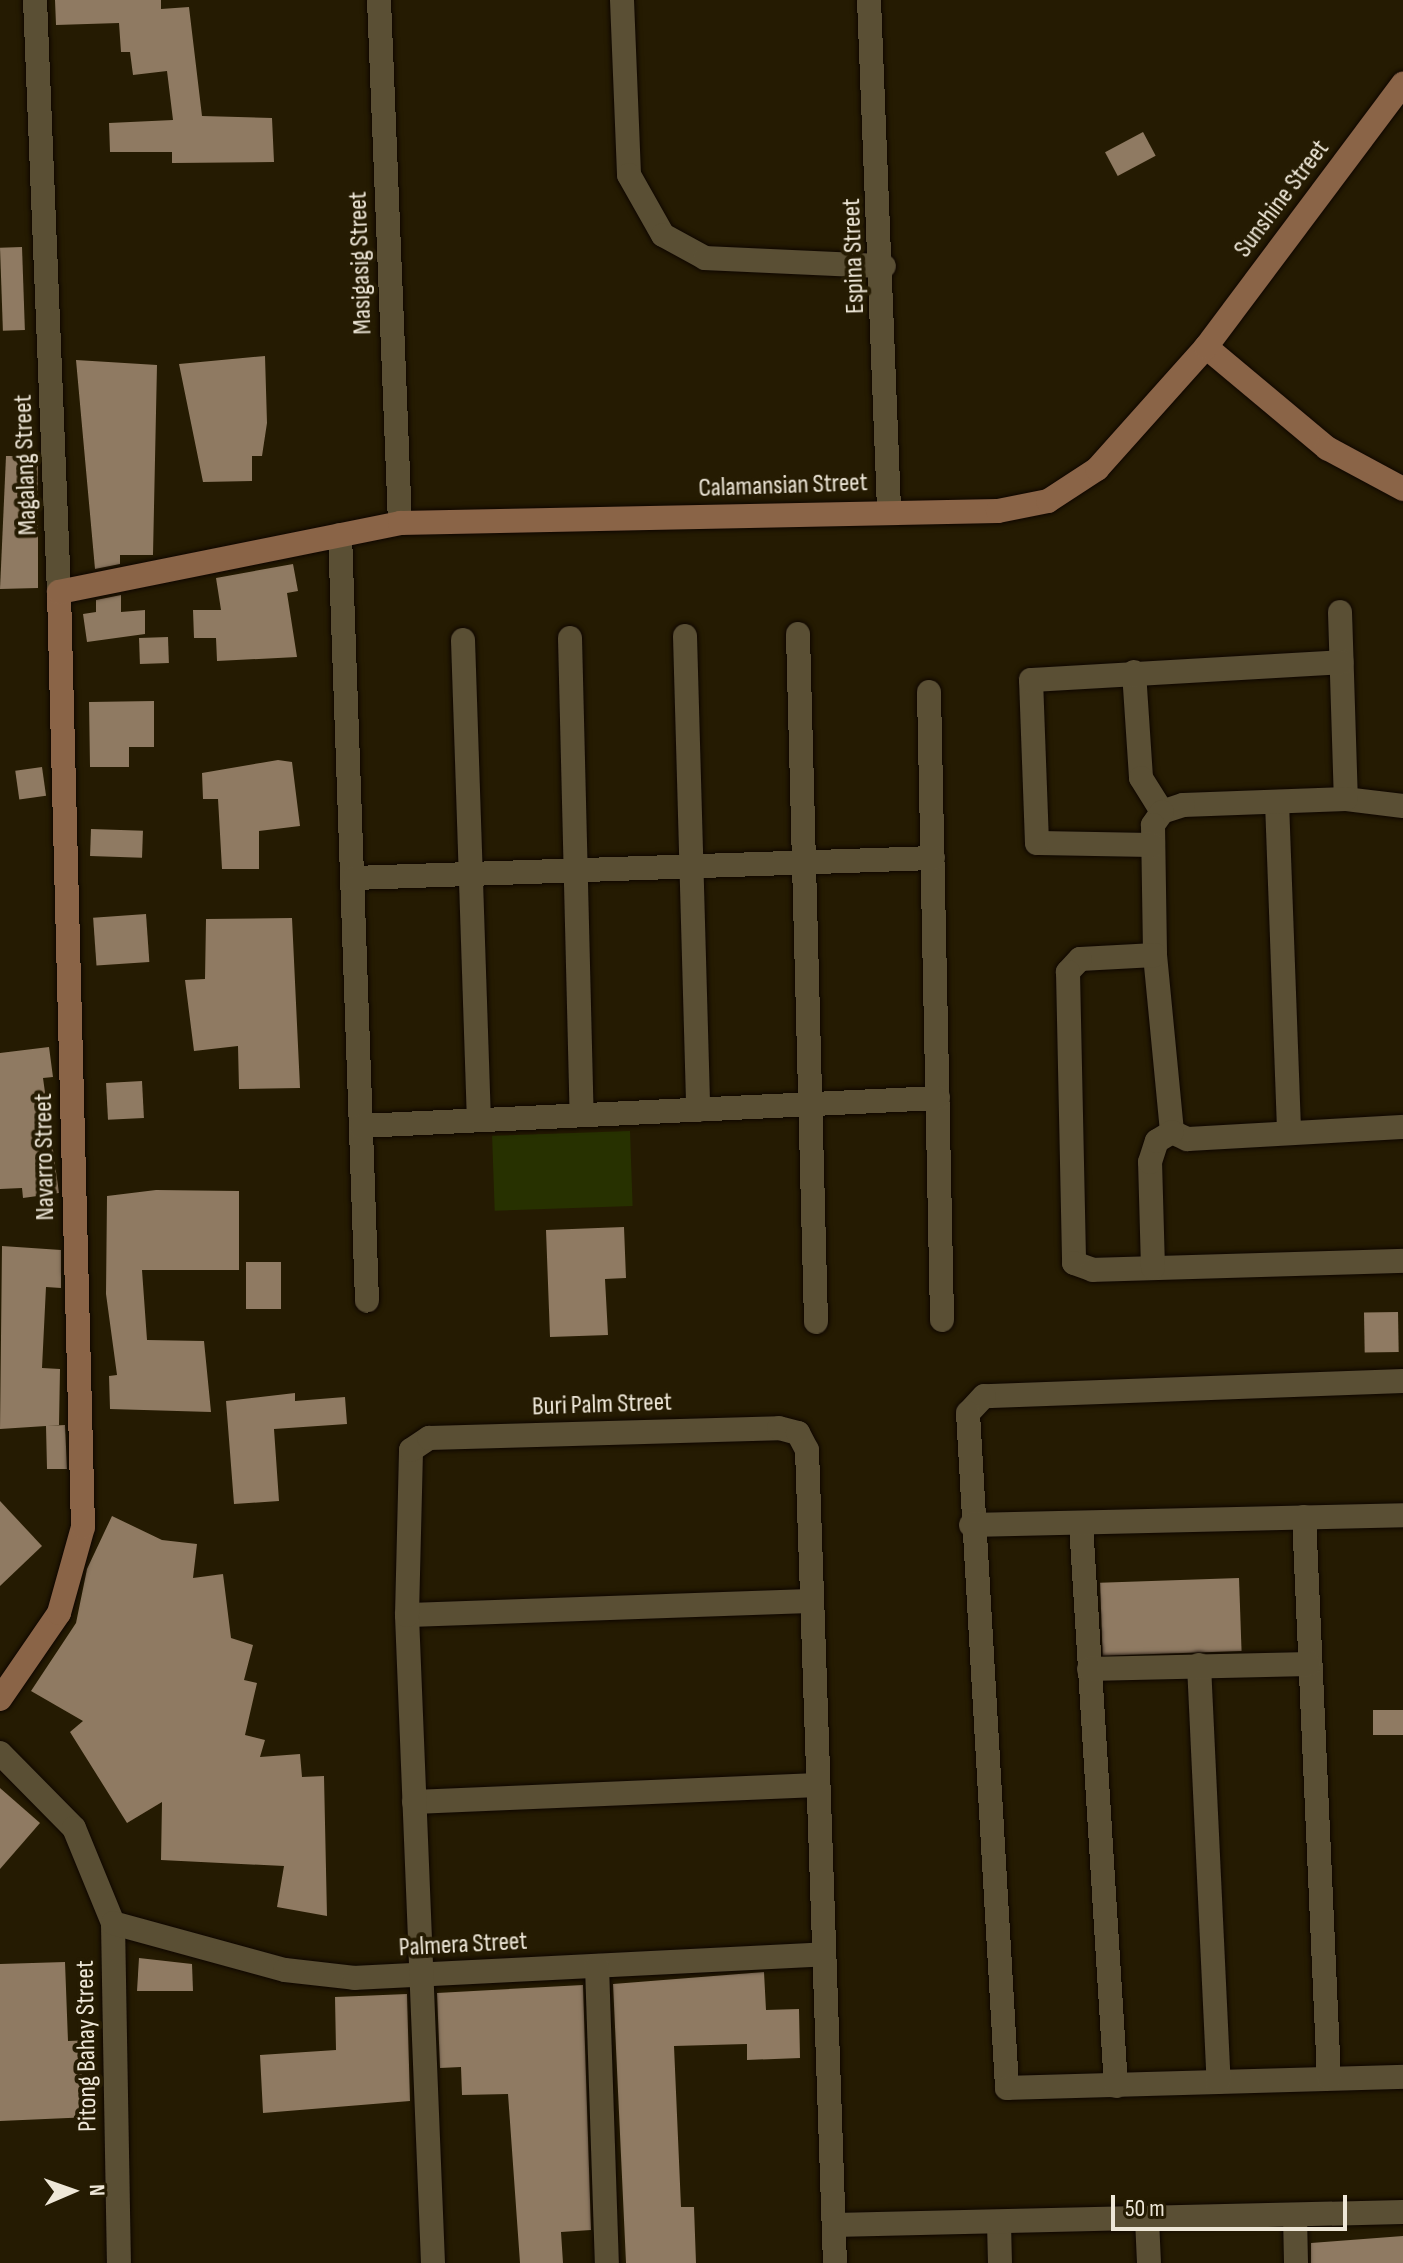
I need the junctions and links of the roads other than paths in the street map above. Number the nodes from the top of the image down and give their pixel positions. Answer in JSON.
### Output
{"nodes":[{"id":1,"x":35,"y":0,"type":"edge"},
{"id":2,"x":379,"y":0,"type":"edge"},
{"id":3,"x":622,"y":0,"type":"edge"},
{"id":4,"x":869,"y":0,"type":"edge"},
{"id":5,"x":1403,"y":84,"type":"edge"},
{"id":6,"x":884,"y":266,"type":"junction"},
{"id":7,"x":1206,"y":347,"type":"junction"},
{"id":8,"x":1403,"y":489,"type":"edge"},
{"id":9,"x":889,"y":510,"type":"junction"},
{"id":10,"x":400,"y":523,"type":"junction"},
{"id":11,"x":340,"y":535,"type":"junction"},
{"id":12,"x":59,"y":592,"type":"junction"},
{"id":13,"x":1340,"y":612,"type":"dead end"},
{"id":14,"x":798,"y":634,"type":"dead end"},
{"id":15,"x":685,"y":636,"type":"dead end"},
{"id":16,"x":570,"y":638,"type":"dead end"},
{"id":17,"x":463,"y":640,"type":"dead end"},
{"id":18,"x":1341,"y":662,"type":"junction"},
{"id":19,"x":1134,"y":672,"type":"junction"},
{"id":20,"x":929,"y":692,"type":"dead end"},
{"id":21,"x":1346,"y":799,"type":"junction"},
{"id":22,"x":1277,"y":802,"type":"junction"},
{"id":23,"x":1403,"y":806,"type":"edge"},
{"id":24,"x":1162,"y":812,"type":"junction"},
{"id":25,"x":1153,"y":845,"type":"junction"},
{"id":26,"x":933,"y":858,"type":"junction"},
{"id":27,"x":804,"y":862,"type":"junction"},
{"id":28,"x":691,"y":867,"type":"junction"},
{"id":29,"x":576,"y":871,"type":"junction"},
{"id":30,"x":471,"y":874,"type":"junction"},
{"id":31,"x":354,"y":878,"type":"junction"},
{"id":32,"x":1155,"y":955,"type":"junction"},
{"id":33,"x":938,"y":1098,"type":"junction"},
{"id":34,"x":810,"y":1104,"type":"junction"},
{"id":35,"x":698,"y":1110,"type":"junction"},
{"id":36,"x":582,"y":1115,"type":"junction"},
{"id":37,"x":479,"y":1120,"type":"junction"},
{"id":38,"x":361,"y":1126,"type":"junction"},
{"id":39,"x":1403,"y":1127,"type":"edge"},
{"id":40,"x":1172,"y":1132,"type":"junction"},
{"id":41,"x":1289,"y":1132,"type":"junction"},
{"id":42,"x":1403,"y":1261,"type":"edge"},
{"id":43,"x":1153,"y":1268,"type":"junction"},
{"id":44,"x":367,"y":1301,"type":"dead end"},
{"id":45,"x":942,"y":1320,"type":"dead end"},
{"id":46,"x":816,"y":1322,"type":"dead end"},
{"id":47,"x":1403,"y":1381,"type":"edge"},
{"id":48,"x":1403,"y":1515,"type":"edge"},
{"id":49,"x":1304,"y":1517,"type":"junction"},
{"id":50,"x":1081,"y":1524,"type":"junction"},
{"id":51,"x":971,"y":1525,"type":"junction"},
{"id":52,"x":812,"y":1601,"type":"junction"},
{"id":53,"x":407,"y":1615,"type":"junction"},
{"id":54,"x":1309,"y":1664,"type":"junction"},
{"id":55,"x":1199,"y":1665,"type":"junction"},
{"id":56,"x":1089,"y":1669,"type":"junction"},
{"id":57,"x":0,"y":1699,"type":"edge"},
{"id":58,"x":0,"y":1753,"type":"edge"},
{"id":59,"x":818,"y":1785,"type":"junction"},
{"id":60,"x":414,"y":1802,"type":"junction"},
{"id":61,"x":113,"y":1923,"type":"junction"},
{"id":62,"x":823,"y":1954,"type":"junction"},
{"id":63,"x":597,"y":1966,"type":"junction"},
{"id":64,"x":422,"y":1975,"type":"junction"},
{"id":65,"x":1403,"y":2077,"type":"edge"},
{"id":66,"x":1329,"y":2078,"type":"junction"},
{"id":67,"x":1219,"y":2082,"type":"junction"},
{"id":68,"x":1116,"y":2086,"type":"junction"},
{"id":69,"x":1403,"y":2212,"type":"edge"},
{"id":70,"x":1295,"y":2215,"type":"junction"},
{"id":71,"x":1147,"y":2219,"type":"junction"},
{"id":72,"x":999,"y":2223,"type":"junction"},
{"id":73,"x":834,"y":2225,"type":"junction"},
{"id":74,"x":119,"y":2263,"type":"edge"},
{"id":75,"x":433,"y":2263,"type":"edge"},
{"id":76,"x":607,"y":2263,"type":"edge"},
{"id":77,"x":835,"y":2263,"type":"edge"},
{"id":78,"x":1000,"y":2263,"type":"edge"},
{"id":79,"x":1149,"y":2263,"type":"edge"},
{"id":80,"x":1296,"y":2263,"type":"edge"}],
"edges":[{"from":1,"to":12,"type":"street","name":"Magalang Street"},
{"from":2,"to":10,"type":"street","name":"Masigasig Street"},
{"from":3,"to":6,"type":"street"},
{"from":4,"to":6,"type":"street","name":"Espina Street"},
{"from":5,"to":7,"type":"street","name":"Sunshine Street"},
{"from":6,"to":9,"type":"street","name":"Espina Street"},
{"from":7,"to":8,"type":"street"},
{"from":7,"to":9,"type":"street","name":"Calamansian Street"},
{"from":9,"to":10,"type":"street","name":"Calamansian Street"},
{"from":10,"to":11,"type":"street","name":"Calamansian Street"},
{"from":11,"to":12,"type":"street","name":"Calamansian Street"},
{"from":11,"to":31,"type":"street"},
{"from":12,"to":57,"type":"street","name":"Navarro Street"},
{"from":13,"to":18,"type":"street"},
{"from":14,"to":27,"type":"street"},
{"from":15,"to":28,"type":"street"},
{"from":16,"to":29,"type":"street"},
{"from":17,"to":30,"type":"street"},
{"from":18,"to":19,"type":"street"},
{"from":18,"to":21,"type":"street"},
{"from":19,"to":24,"type":"street"},
{"from":19,"to":25,"type":"street"},
{"from":20,"to":26,"type":"street"},
{"from":21,"to":22,"type":"street"},
{"from":21,"to":23,"type":"street"},
{"from":22,"to":24,"type":"street"},
{"from":22,"to":41,"type":"street"},
{"from":24,"to":25,"type":"street"},
{"from":25,"to":32,"type":"street"},
{"from":26,"to":27,"type":"street"},
{"from":26,"to":33,"type":"street"},
{"from":27,"to":28,"type":"street"},
{"from":27,"to":34,"type":"street"},
{"from":28,"to":29,"type":"street"},
{"from":28,"to":35,"type":"street"},
{"from":29,"to":30,"type":"street"},
{"from":29,"to":36,"type":"street"},
{"from":30,"to":31,"type":"street"},
{"from":30,"to":37,"type":"street"},
{"from":31,"to":38,"type":"street"},
{"from":32,"to":40,"type":"street"},
{"from":32,"to":43,"type":"street"},
{"from":33,"to":34,"type":"street"},
{"from":33,"to":45,"type":"street"},
{"from":34,"to":35,"type":"street"},
{"from":34,"to":46,"type":"street"},
{"from":35,"to":36,"type":"street"},
{"from":36,"to":37,"type":"street"},
{"from":37,"to":38,"type":"street"},
{"from":38,"to":44,"type":"street"},
{"from":39,"to":41,"type":"street"},
{"from":40,"to":41,"type":"street"},
{"from":40,"to":43,"type":"street"},
{"from":42,"to":43,"type":"street"},
{"from":47,"to":51,"type":"street"},
{"from":48,"to":49,"type":"street"},
{"from":49,"to":50,"type":"street"},
{"from":49,"to":54,"type":"street"},
{"from":50,"to":51,"type":"street"},
{"from":50,"to":56,"type":"street"},
{"from":51,"to":68,"type":"street"},
{"from":52,"to":53,"type":"street"},
{"from":52,"to":53,"type":"street","name":"Buri Palm Street"},
{"from":52,"to":59,"type":"street"},
{"from":53,"to":60,"type":"street"},
{"from":54,"to":55,"type":"street"},
{"from":54,"to":66,"type":"street"},
{"from":55,"to":56,"type":"street"},
{"from":55,"to":67,"type":"street"},
{"from":56,"to":68,"type":"street"},
{"from":58,"to":61,"type":"street"},
{"from":59,"to":60,"type":"street"},
{"from":59,"to":62,"type":"street"},
{"from":60,"to":64,"type":"street"},
{"from":61,"to":64,"type":"street","name":"Palmera Street"},
{"from":61,"to":74,"type":"street","name":"Pitong Bahay Street"},
{"from":62,"to":63,"type":"street","name":"Palmera Street"},
{"from":62,"to":73,"type":"street"},
{"from":63,"to":64,"type":"street","name":"Palmera Street"},
{"from":63,"to":76,"type":"street"},
{"from":64,"to":75,"type":"street"},
{"from":65,"to":66,"type":"street"},
{"from":66,"to":67,"type":"street"},
{"from":67,"to":68,"type":"street"},
{"from":69,"to":70,"type":"street"},
{"from":70,"to":71,"type":"street"},
{"from":70,"to":80,"type":"street"},
{"from":71,"to":72,"type":"street"},
{"from":71,"to":79,"type":"street"},
{"from":72,"to":73,"type":"street"},
{"from":72,"to":78,"type":"street"},
{"from":73,"to":77,"type":"street"}]}
